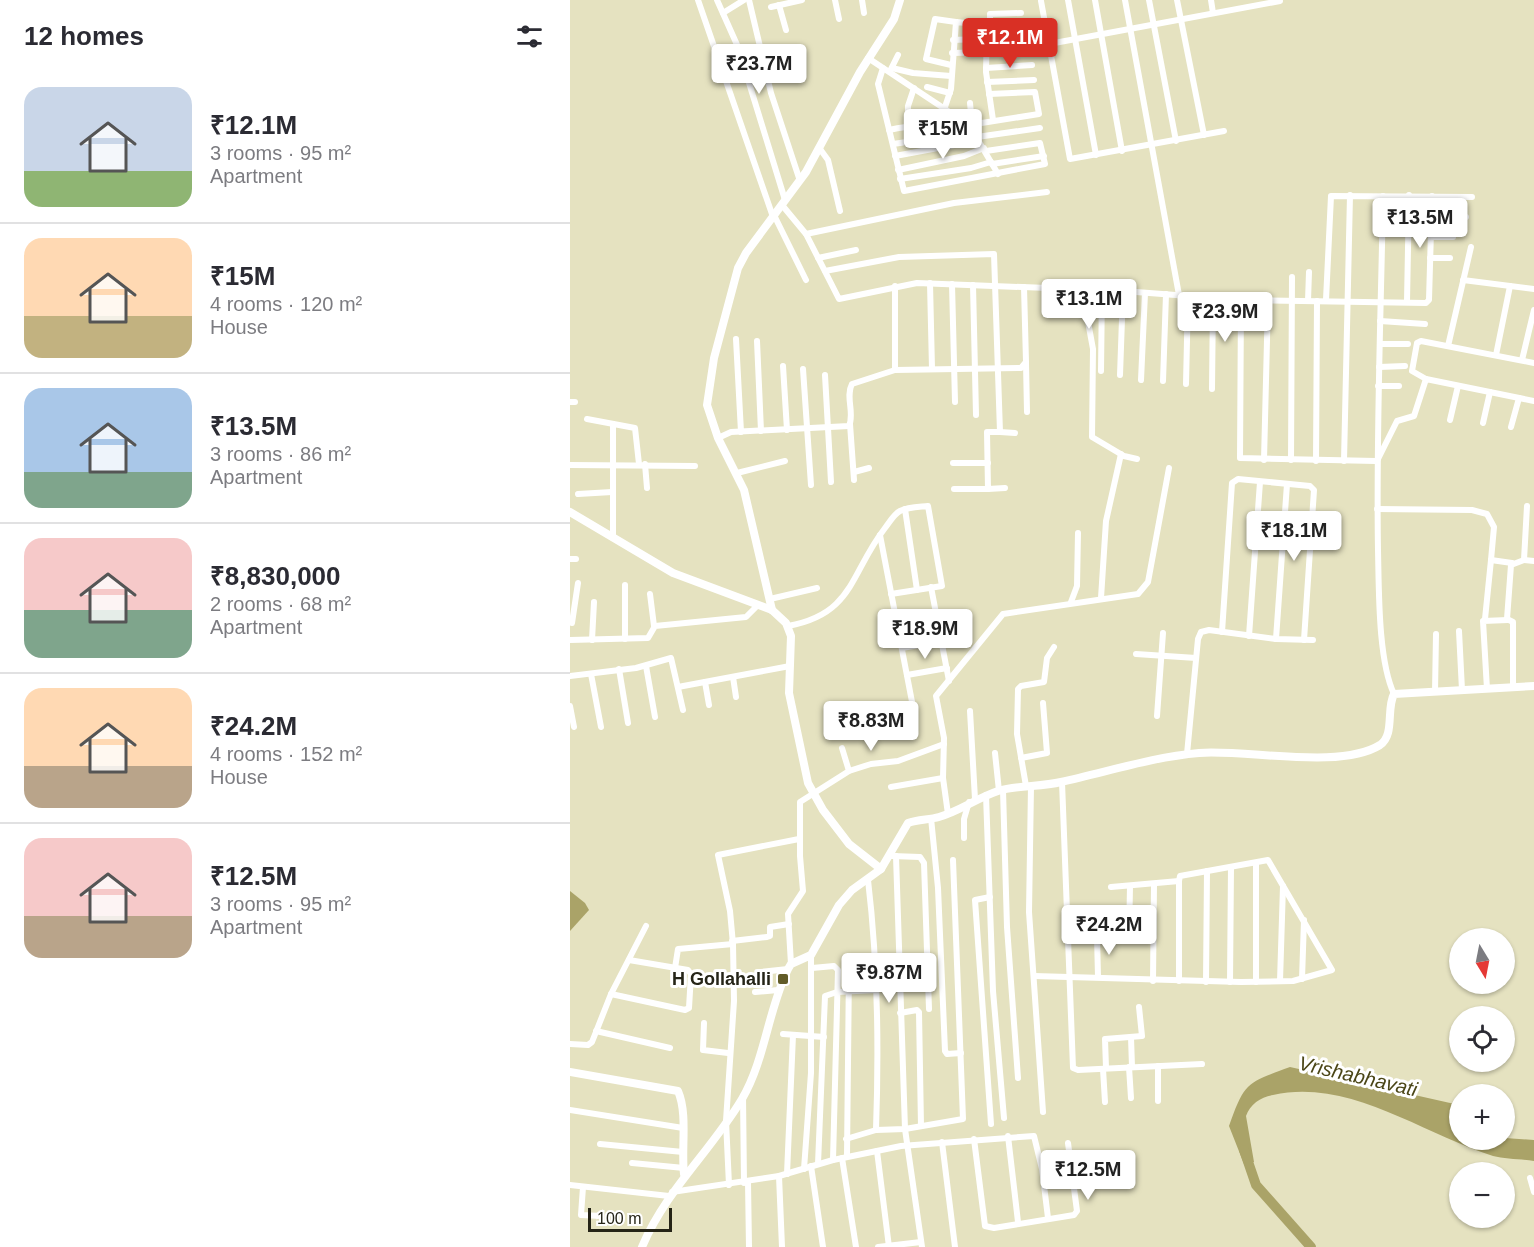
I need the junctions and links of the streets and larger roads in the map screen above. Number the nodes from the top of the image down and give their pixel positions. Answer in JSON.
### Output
{"nodes":[{"id":1,"x":698,"y":0,"type":"edge"},
{"id":2,"x":717,"y":0,"type":"edge"},
{"id":3,"x":744,"y":0,"type":"edge"},
{"id":4,"x":749,"y":0,"type":"edge"},
{"id":5,"x":802,"y":0,"type":"edge"},
{"id":6,"x":835,"y":0,"type":"edge"},
{"id":7,"x":862,"y":0,"type":"edge"},
{"id":8,"x":900,"y":0,"type":"edge"},
{"id":9,"x":1068,"y":0,"type":"edge"},
{"id":10,"x":1095,"y":0,"type":"edge"},
{"id":11,"x":1125,"y":0,"type":"edge"},
{"id":12,"x":1149,"y":0,"type":"edge"},
{"id":13,"x":1177,"y":0,"type":"edge"},
{"id":14,"x":1210,"y":0,"type":"edge"},
{"id":15,"x":1238,"y":0,"type":"edge"},
{"id":16,"x":1280,"y":0,"type":"edge"},
{"id":17,"x":1041,"y":1,"type":"edge"},
{"id":18,"x":1267,"y":1,"type":"edge"},
{"id":19,"x":779,"y":5,"type":"junction"},
{"id":20,"x":771,"y":7,"type":"dead end"},
{"id":21,"x":1239,"y":8,"type":"junction"},
{"id":22,"x":723,"y":13,"type":"junction"},
{"id":23,"x":864,"y":13,"type":"dead end"},
{"id":24,"x":1021,"y":13,"type":"dead end"},
{"id":25,"x":1213,"y":13,"type":"junction"},
{"id":26,"x":840,"y":19,"type":"dead end"},
{"id":27,"x":1181,"y":19,"type":"junction"},
{"id":28,"x":956,"y":21,"type":"junction"},
{"id":29,"x":1154,"y":24,"type":"junction"},
{"id":30,"x":988,"y":25,"type":"junction"},
{"id":31,"x":1020,"y":26,"type":"dead end"},
{"id":32,"x":1130,"y":29,"type":"junction"},
{"id":33,"x":786,"y":30,"type":"dead end"},
{"id":34,"x":1101,"y":34,"type":"junction"},
{"id":35,"x":1027,"y":37,"type":"dead end"},
{"id":36,"x":987,"y":39,"type":"junction"},
{"id":37,"x":1075,"y":39,"type":"junction"},
{"id":38,"x":953,"y":40,"type":"junction"},
{"id":39,"x":1049,"y":44,"type":"junction"},
{"id":40,"x":1029,"y":51,"type":"dead end"},
{"id":41,"x":952,"y":53,"type":"junction"},
{"id":42,"x":986,"y":53,"type":"junction"},
{"id":43,"x":898,"y":55,"type":"dead end"},
{"id":44,"x":868,"y":58,"type":"junction"},
{"id":45,"x":951,"y":65,"type":"junction"},
{"id":46,"x":1032,"y":65,"type":"dead end"},
{"id":47,"x":986,"y":68,"type":"junction"},
{"id":48,"x":888,"y":69,"type":"junction"},
{"id":49,"x":951,"y":76,"type":"junction"},
{"id":50,"x":1034,"y":80,"type":"dead end"},
{"id":51,"x":987,"y":82,"type":"junction"},
{"id":52,"x":927,"y":87,"type":"dead end"},
{"id":53,"x":914,"y":88,"type":"junction"},
{"id":54,"x":950,"y":93,"type":"junction"},
{"id":55,"x":989,"y":94,"type":"junction"},
{"id":56,"x":970,"y":103,"type":"dead end"},
{"id":57,"x":945,"y":107,"type":"junction"},
{"id":58,"x":954,"y":113,"type":"junction"},
{"id":59,"x":908,"y":120,"type":"dead end"},
{"id":60,"x":993,"y":120,"type":"junction"},
{"id":61,"x":971,"y":126,"type":"junction"},
{"id":62,"x":1040,"y":129,"type":"dead end"},
{"id":63,"x":889,"y":130,"type":"junction"},
{"id":64,"x":1224,"y":131,"type":"dead end"},
{"id":65,"x":951,"y":132,"type":"junction"},
{"id":66,"x":1204,"y":135,"type":"junction"},
{"id":67,"x":977,"y":137,"type":"junction"},
{"id":68,"x":1176,"y":141,"type":"junction"},
{"id":69,"x":893,"y":144,"type":"junction"},
{"id":70,"x":954,"y":145,"type":"dead end"},
{"id":71,"x":1151,"y":146,"type":"junction"},
{"id":72,"x":820,"y":149,"type":"junction"},
{"id":73,"x":985,"y":150,"type":"junction"},
{"id":74,"x":1122,"y":151,"type":"junction"},
{"id":75,"x":1096,"y":155,"type":"junction"},
{"id":76,"x":895,"y":156,"type":"junction"},
{"id":77,"x":1044,"y":156,"type":"junction"},
{"id":78,"x":991,"y":163,"type":"junction"},
{"id":79,"x":898,"y":170,"type":"junction"},
{"id":80,"x":998,"y":174,"type":"junction"},
{"id":81,"x":900,"y":179,"type":"junction"},
{"id":82,"x":800,"y":181,"type":"junction"},
{"id":83,"x":1047,"y":192,"type":"dead end"},
{"id":84,"x":1350,"y":195,"type":"junction"},
{"id":85,"x":1409,"y":195,"type":"junction"},
{"id":86,"x":1383,"y":196,"type":"junction"},
{"id":87,"x":1432,"y":196,"type":"junction"},
{"id":88,"x":1472,"y":197,"type":"dead end"},
{"id":89,"x":784,"y":202,"type":"junction"},
{"id":90,"x":840,"y":211,"type":"dead end"},
{"id":91,"x":773,"y":216,"type":"junction"},
{"id":92,"x":1431,"y":217,"type":"junction"},
{"id":93,"x":1466,"y":217,"type":"dead end"},
{"id":94,"x":806,"y":234,"type":"junction"},
{"id":95,"x":1431,"y":237,"type":"junction"},
{"id":96,"x":1453,"y":237,"type":"dead end"},
{"id":97,"x":1471,"y":247,"type":"dead end"},
{"id":98,"x":856,"y":250,"type":"dead end"},
{"id":99,"x":818,"y":258,"type":"junction"},
{"id":100,"x":1430,"y":258,"type":"junction"},
{"id":101,"x":1450,"y":258,"type":"dead end"},
{"id":102,"x":825,"y":271,"type":"junction"},
{"id":103,"x":1309,"y":272,"type":"dead end"},
{"id":104,"x":1292,"y":277,"type":"dead end"},
{"id":105,"x":806,"y":280,"type":"dead end"},
{"id":106,"x":1463,"y":280,"type":"junction"},
{"id":107,"x":930,"y":283,"type":"junction"},
{"id":108,"x":952,"y":284,"type":"junction"},
{"id":109,"x":973,"y":285,"type":"junction"},
{"id":110,"x":895,"y":286,"type":"junction"},
{"id":111,"x":996,"y":286,"type":"junction"},
{"id":112,"x":1510,"y":286,"type":"junction"},
{"id":113,"x":1024,"y":287,"type":"junction"},
{"id":114,"x":1082,"y":289,"type":"junction"},
{"id":115,"x":1534,"y":289,"type":"edge"},
{"id":116,"x":1102,"y":290,"type":"junction"},
{"id":117,"x":1123,"y":291,"type":"junction"},
{"id":118,"x":1145,"y":293,"type":"junction"},
{"id":119,"x":1166,"y":294,"type":"junction"},
{"id":120,"x":1179,"y":295,"type":"junction"},
{"id":121,"x":1188,"y":296,"type":"junction"},
{"id":122,"x":1213,"y":297,"type":"junction"},
{"id":123,"x":1241,"y":300,"type":"junction"},
{"id":124,"x":1268,"y":300,"type":"junction"},
{"id":125,"x":1326,"y":300,"type":"junction"},
{"id":126,"x":1291,"y":301,"type":"junction"},
{"id":127,"x":1308,"y":301,"type":"junction"},
{"id":128,"x":1317,"y":301,"type":"junction"},
{"id":129,"x":1347,"y":301,"type":"junction"},
{"id":130,"x":1381,"y":302,"type":"junction"},
{"id":131,"x":1407,"y":302,"type":"junction"},
{"id":132,"x":1534,"y":310,"type":"edge"},
{"id":133,"x":1380,"y":321,"type":"junction"},
{"id":134,"x":1425,"y":324,"type":"dead end"},
{"id":135,"x":736,"y":339,"type":"dead end"},
{"id":136,"x":757,"y":341,"type":"dead end"},
{"id":137,"x":1380,"y":344,"type":"junction"},
{"id":138,"x":1408,"y":344,"type":"dead end"},
{"id":139,"x":1448,"y":346,"type":"junction"},
{"id":140,"x":1496,"y":355,"type":"junction"},
{"id":141,"x":1522,"y":360,"type":"junction"},
{"id":142,"x":1026,"y":362,"type":"junction"},
{"id":143,"x":1534,"y":363,"type":"edge"},
{"id":144,"x":783,"y":366,"type":"dead end"},
{"id":145,"x":1405,"y":366,"type":"dead end"},
{"id":146,"x":974,"y":367,"type":"junction"},
{"id":147,"x":1379,"y":367,"type":"junction"},
{"id":148,"x":954,"y":368,"type":"junction"},
{"id":149,"x":998,"y":368,"type":"junction"},
{"id":150,"x":803,"y":369,"type":"dead end"},
{"id":151,"x":932,"y":369,"type":"junction"},
{"id":152,"x":895,"y":370,"type":"junction"},
{"id":153,"x":1101,"y":371,"type":"dead end"},
{"id":154,"x":825,"y":375,"type":"dead end"},
{"id":155,"x":1120,"y":375,"type":"dead end"},
{"id":156,"x":1426,"y":379,"type":"junction"},
{"id":157,"x":1141,"y":380,"type":"dead end"},
{"id":158,"x":1163,"y":381,"type":"dead end"},
{"id":159,"x":1186,"y":384,"type":"dead end"},
{"id":160,"x":1378,"y":386,"type":"junction"},
{"id":161,"x":1399,"y":386,"type":"dead end"},
{"id":162,"x":1458,"y":386,"type":"junction"},
{"id":163,"x":1212,"y":389,"type":"dead end"},
{"id":164,"x":1490,"y":392,"type":"junction"},
{"id":165,"x":1519,"y":398,"type":"junction"},
{"id":166,"x":1534,"y":401,"type":"edge"},
{"id":167,"x":955,"y":402,"type":"dead end"},
{"id":168,"x":1027,"y":412,"type":"dead end"},
{"id":169,"x":976,"y":415,"type":"dead end"},
{"id":170,"x":587,"y":419,"type":"dead end"},
{"id":171,"x":1450,"y":420,"type":"dead end"},
{"id":172,"x":1483,"y":423,"type":"dead end"},
{"id":173,"x":613,"y":424,"type":"junction"},
{"id":174,"x":850,"y":424,"type":"junction"},
{"id":175,"x":1511,"y":427,"type":"dead end"},
{"id":176,"x":827,"y":428,"type":"junction"},
{"id":177,"x":806,"y":429,"type":"junction"},
{"id":178,"x":787,"y":430,"type":"junction"},
{"id":179,"x":761,"y":431,"type":"junction"},
{"id":180,"x":741,"y":432,"type":"junction"},
{"id":181,"x":1000,"y":432,"type":"junction"},
{"id":182,"x":1015,"y":433,"type":"dead end"},
{"id":183,"x":718,"y":438,"type":"junction"},
{"id":184,"x":1121,"y":454,"type":"junction"},
{"id":185,"x":1137,"y":459,"type":"dead end"},
{"id":186,"x":1264,"y":460,"type":"junction"},
{"id":187,"x":1291,"y":460,"type":"junction"},
{"id":188,"x":1316,"y":460,"type":"junction"},
{"id":189,"x":785,"y":461,"type":"dead end"},
{"id":190,"x":1344,"y":461,"type":"junction"},
{"id":191,"x":1376,"y":461,"type":"junction"},
{"id":192,"x":953,"y":463,"type":"dead end"},
{"id":193,"x":988,"y":463,"type":"junction"},
{"id":194,"x":612,"y":464,"type":"junction"},
{"id":195,"x":642,"y":464,"type":"junction"},
{"id":196,"x":570,"y":465,"type":"edge"},
{"id":197,"x":695,"y":466,"type":"dead end"},
{"id":198,"x":869,"y":468,"type":"dead end"},
{"id":199,"x":1169,"y":468,"type":"dead end"},
{"id":200,"x":854,"y":472,"type":"junction"},
{"id":201,"x":736,"y":473,"type":"junction"},
{"id":202,"x":855,"y":480,"type":"dead end"},
{"id":203,"x":831,"y":482,"type":"dead end"},
{"id":204,"x":1260,"y":482,"type":"junction"},
{"id":205,"x":1287,"y":484,"type":"junction"},
{"id":206,"x":811,"y":485,"type":"dead end"},
{"id":207,"x":647,"y":488,"type":"dead end"},
{"id":208,"x":1005,"y":488,"type":"dead end"},
{"id":209,"x":954,"y":489,"type":"dead end"},
{"id":210,"x":988,"y":489,"type":"junction"},
{"id":211,"x":612,"y":492,"type":"junction"},
{"id":212,"x":578,"y":494,"type":"dead end"},
{"id":213,"x":1527,"y":506,"type":"dead end"},
{"id":214,"x":905,"y":509,"type":"junction"},
{"id":215,"x":1377,"y":509,"type":"junction"},
{"id":216,"x":571,"y":516,"type":"edge"},
{"id":217,"x":1534,"y":524,"type":"edge"},
{"id":218,"x":1526,"y":529,"type":"junction"},
{"id":219,"x":1078,"y":532,"type":"dead end"},
{"id":220,"x":880,"y":535,"type":"junction"},
{"id":221,"x":613,"y":538,"type":"junction"},
{"id":222,"x":1491,"y":560,"type":"junction"},
{"id":223,"x":1524,"y":560,"type":"junction"},
{"id":224,"x":1534,"y":561,"type":"edge"},
{"id":225,"x":1512,"y":562,"type":"junction"},
{"id":226,"x":578,"y":583,"type":"dead end"},
{"id":227,"x":625,"y":585,"type":"dead end"},
{"id":228,"x":931,"y":587,"type":"junction"},
{"id":229,"x":818,"y":588,"type":"dead end"},
{"id":230,"x":918,"y":590,"type":"junction"},
{"id":231,"x":650,"y":594,"type":"dead end"},
{"id":232,"x":891,"y":594,"type":"junction"},
{"id":233,"x":1101,"y":598,"type":"junction"},
{"id":234,"x":770,"y":599,"type":"junction"},
{"id":235,"x":594,"y":602,"type":"dead end"},
{"id":236,"x":1071,"y":602,"type":"junction"},
{"id":237,"x":757,"y":606,"type":"junction"},
{"id":238,"x":772,"y":610,"type":"junction"},
{"id":239,"x":937,"y":615,"type":"junction"},
{"id":240,"x":1485,"y":619,"type":"junction"},
{"id":241,"x":1508,"y":620,"type":"junction"},
{"id":242,"x":896,"y":621,"type":"junction"},
{"id":243,"x":571,"y":622,"type":"edge"},
{"id":244,"x":582,"y":624,"type":"dead end"},
{"id":245,"x":654,"y":626,"type":"junction"},
{"id":246,"x":788,"y":626,"type":"junction"},
{"id":247,"x":1459,"y":630,"type":"dead end"},
{"id":248,"x":1221,"y":632,"type":"junction"},
{"id":249,"x":1163,"y":633,"type":"dead end"},
{"id":250,"x":1436,"y":634,"type":"dead end"},
{"id":251,"x":1249,"y":636,"type":"junction"},
{"id":252,"x":625,"y":639,"type":"junction"},
{"id":253,"x":1276,"y":639,"type":"junction"},
{"id":254,"x":570,"y":640,"type":"edge"},
{"id":255,"x":592,"y":640,"type":"junction"},
{"id":256,"x":942,"y":640,"type":"junction"},
{"id":257,"x":1304,"y":640,"type":"junction"},
{"id":258,"x":1313,"y":640,"type":"dead end"},
{"id":259,"x":1054,"y":647,"type":"dead end"},
{"id":260,"x":902,"y":648,"type":"junction"},
{"id":261,"x":1136,"y":654,"type":"dead end"},
{"id":262,"x":1161,"y":656,"type":"junction"},
{"id":263,"x":1196,"y":658,"type":"junction"},
{"id":264,"x":646,"y":666,"type":"junction"},
{"id":265,"x":790,"y":666,"type":"junction"},
{"id":266,"x":947,"y":668,"type":"junction"},
{"id":267,"x":619,"y":669,"type":"junction"},
{"id":268,"x":591,"y":674,"type":"junction"},
{"id":269,"x":907,"y":675,"type":"junction"},
{"id":270,"x":570,"y":676,"type":"edge"},
{"id":271,"x":733,"y":676,"type":"junction"},
{"id":272,"x":949,"y":681,"type":"junction"},
{"id":273,"x":705,"y":682,"type":"junction"},
{"id":274,"x":1534,"y":686,"type":"edge"},
{"id":275,"x":678,"y":687,"type":"junction"},
{"id":276,"x":1514,"y":688,"type":"junction"},
{"id":277,"x":1487,"y":689,"type":"junction"},
{"id":278,"x":1462,"y":690,"type":"junction"},
{"id":279,"x":1435,"y":692,"type":"junction"},
{"id":280,"x":1394,"y":694,"type":"junction"},
{"id":281,"x":736,"y":697,"type":"dead end"},
{"id":282,"x":1043,"y":703,"type":"dead end"},
{"id":283,"x":709,"y":705,"type":"dead end"},
{"id":284,"x":570,"y":706,"type":"edge"},
{"id":285,"x":913,"y":707,"type":"dead end"},
{"id":286,"x":682,"y":710,"type":"dead end"},
{"id":287,"x":970,"y":711,"type":"dead end"},
{"id":288,"x":1157,"y":716,"type":"dead end"},
{"id":289,"x":655,"y":717,"type":"dead end"},
{"id":290,"x":628,"y":723,"type":"dead end"},
{"id":291,"x":601,"y":726,"type":"dead end"},
{"id":292,"x":574,"y":727,"type":"dead end"},
{"id":293,"x":944,"y":744,"type":"junction"},
{"id":294,"x":843,"y":748,"type":"dead end"},
{"id":295,"x":995,"y":753,"type":"dead end"},
{"id":296,"x":1187,"y":754,"type":"junction"},
{"id":297,"x":1021,"y":758,"type":"junction"},
{"id":298,"x":849,"y":771,"type":"junction"},
{"id":299,"x":943,"y":778,"type":"junction"},
{"id":300,"x":1062,"y":782,"type":"junction"},
{"id":301,"x":1029,"y":786,"type":"junction"},
{"id":302,"x":891,"y":787,"type":"dead end"},
{"id":303,"x":1001,"y":790,"type":"junction"},
{"id":304,"x":812,"y":792,"type":"junction"},
{"id":305,"x":986,"y":795,"type":"junction"},
{"id":306,"x":972,"y":800,"type":"junction"},
{"id":307,"x":948,"y":813,"type":"junction"},
{"id":308,"x":931,"y":819,"type":"junction"},
{"id":309,"x":964,"y":838,"type":"dead end"},
{"id":310,"x":799,"y":839,"type":"junction"},
{"id":311,"x":893,"y":856,"type":"junction"},
{"id":312,"x":953,"y":860,"type":"dead end"},
{"id":313,"x":1256,"y":863,"type":"junction"},
{"id":314,"x":1231,"y":867,"type":"junction"},
{"id":315,"x":881,"y":869,"type":"junction"},
{"id":316,"x":1207,"y":871,"type":"junction"},
{"id":317,"x":868,"y":879,"type":"junction"},
{"id":318,"x":1179,"y":881,"type":"junction"},
{"id":319,"x":1154,"y":884,"type":"junction"},
{"id":320,"x":1283,"y":884,"type":"junction"},
{"id":321,"x":1130,"y":886,"type":"junction"},
{"id":322,"x":1111,"y":887,"type":"dead end"},
{"id":323,"x":990,"y":897,"type":"junction"},
{"id":324,"x":1304,"y":920,"type":"junction"},
{"id":325,"x":789,"y":924,"type":"junction"},
{"id":326,"x":646,"y":926,"type":"dead end"},
{"id":327,"x":1096,"y":936,"type":"dead end"},
{"id":328,"x":1129,"y":939,"type":"dead end"},
{"id":329,"x":733,"y":942,"type":"junction"},
{"id":330,"x":811,"y":955,"type":"junction"},
{"id":331,"x":629,"y":960,"type":"junction"},
{"id":332,"x":789,"y":967,"type":"junction"},
{"id":333,"x":675,"y":968,"type":"junction"},
{"id":334,"x":812,"y":968,"type":"junction"},
{"id":335,"x":849,"y":968,"type":"dead end"},
{"id":336,"x":761,"y":972,"type":"dead end"},
{"id":337,"x":1034,"y":976,"type":"junction"},
{"id":338,"x":1069,"y":977,"type":"junction"},
{"id":339,"x":1098,"y":977,"type":"junction"},
{"id":340,"x":1302,"y":979,"type":"junction"},
{"id":341,"x":1153,"y":981,"type":"junction"},
{"id":342,"x":1179,"y":981,"type":"junction"},
{"id":343,"x":1280,"y":981,"type":"junction"},
{"id":344,"x":1206,"y":982,"type":"junction"},
{"id":345,"x":1230,"y":982,"type":"junction"},
{"id":346,"x":1256,"y":982,"type":"junction"},
{"id":347,"x":778,"y":990,"type":"junction"},
{"id":348,"x":876,"y":990,"type":"junction"},
{"id":349,"x":755,"y":992,"type":"dead end"},
{"id":350,"x":837,"y":992,"type":"junction"},
{"id":351,"x":850,"y":992,"type":"junction"},
{"id":352,"x":612,"y":994,"type":"junction"},
{"id":353,"x":1139,"y":1007,"type":"dead end"},
{"id":354,"x":929,"y":1009,"type":"dead end"},
{"id":355,"x":900,"y":1013,"type":"junction"},
{"id":356,"x":704,"y":1023,"type":"dead end"},
{"id":357,"x":812,"y":1027,"type":"junction"},
{"id":358,"x":824,"y":1028,"type":"junction"},
{"id":359,"x":596,"y":1031,"type":"junction"},
{"id":360,"x":783,"y":1034,"type":"dead end"},
{"id":361,"x":793,"y":1035,"type":"junction"},
{"id":362,"x":812,"y":1036,"type":"junction"},
{"id":363,"x":824,"y":1037,"type":"junction"},
{"id":364,"x":1131,"y":1037,"type":"junction"},
{"id":365,"x":570,"y":1044,"type":"edge"},
{"id":366,"x":670,"y":1048,"type":"dead end"},
{"id":367,"x":728,"y":1053,"type":"junction"},
{"id":368,"x":961,"y":1053,"type":"junction"},
{"id":369,"x":1202,"y":1064,"type":"dead end"},
{"id":370,"x":1158,"y":1066,"type":"junction"},
{"id":371,"x":1130,"y":1067,"type":"junction"},
{"id":372,"x":1104,"y":1069,"type":"junction"},
{"id":373,"x":570,"y":1072,"type":"edge"},
{"id":374,"x":1018,"y":1078,"type":"dead end"},
{"id":375,"x":743,"y":1096,"type":"junction"},
{"id":376,"x":1131,"y":1098,"type":"dead end"},
{"id":377,"x":1158,"y":1101,"type":"dead end"},
{"id":378,"x":1105,"y":1102,"type":"dead end"},
{"id":379,"x":570,"y":1110,"type":"edge"},
{"id":380,"x":1043,"y":1112,"type":"dead end"},
{"id":381,"x":1004,"y":1118,"type":"dead end"},
{"id":382,"x":726,"y":1121,"type":"junction"},
{"id":383,"x":991,"y":1124,"type":"dead end"},
{"id":384,"x":921,"y":1126,"type":"junction"},
{"id":385,"x":683,"y":1128,"type":"junction"},
{"id":386,"x":905,"y":1129,"type":"junction"},
{"id":387,"x":876,"y":1130,"type":"junction"},
{"id":388,"x":1008,"y":1136,"type":"junction"},
{"id":389,"x":846,"y":1139,"type":"junction"},
{"id":390,"x":974,"y":1139,"type":"junction"},
{"id":391,"x":942,"y":1142,"type":"junction"},
{"id":392,"x":1068,"y":1143,"type":"dead end"},
{"id":393,"x":600,"y":1144,"type":"dead end"},
{"id":394,"x":909,"y":1145,"type":"junction"},
{"id":395,"x":877,"y":1151,"type":"junction"},
{"id":396,"x":683,"y":1152,"type":"junction"},
{"id":397,"x":845,"y":1157,"type":"junction"},
{"id":398,"x":833,"y":1160,"type":"junction"},
{"id":399,"x":632,"y":1162,"type":"dead end"},
{"id":400,"x":815,"y":1165,"type":"junction"},
{"id":401,"x":804,"y":1168,"type":"junction"},
{"id":402,"x":684,"y":1171,"type":"junction"},
{"id":403,"x":787,"y":1174,"type":"junction"},
{"id":404,"x":779,"y":1176,"type":"junction"},
{"id":405,"x":1530,"y":1178,"type":"dead end"},
{"id":406,"x":746,"y":1182,"type":"junction"},
{"id":407,"x":570,"y":1185,"type":"edge"},
{"id":408,"x":729,"y":1185,"type":"junction"},
{"id":409,"x":583,"y":1187,"type":"junction"},
{"id":410,"x":1534,"y":1192,"type":"edge"},
{"id":411,"x":670,"y":1194,"type":"junction"},
{"id":412,"x":601,"y":1216,"type":"dead end"},
{"id":413,"x":1048,"y":1218,"type":"junction"},
{"id":414,"x":1018,"y":1222,"type":"junction"},
{"id":415,"x":922,"y":1244,"type":"edge"},
{"id":416,"x":889,"y":1246,"type":"edge"},
{"id":417,"x":642,"y":1247,"type":"edge"},
{"id":418,"x":748,"y":1247,"type":"edge"},
{"id":419,"x":782,"y":1247,"type":"edge"},
{"id":420,"x":823,"y":1247,"type":"edge"},
{"id":421,"x":856,"y":1247,"type":"edge"},
{"id":422,"x":878,"y":1247,"type":"edge"},
{"id":423,"x":955,"y":1247,"type":"edge"}],
"edges":[{"from":1,"to":91,"type":"street"},
{"from":2,"to":22,"type":"street"},
{"from":3,"to":22,"type":"street"},
{"from":4,"to":82,"type":"street"},
{"from":5,"to":19,"type":"street"},
{"from":6,"to":26,"type":"street"},
{"from":7,"to":23,"type":"street"},
{"from":8,"to":44,"type":"street"},
{"from":9,"to":37,"type":"street"},
{"from":10,"to":34,"type":"street"},
{"from":11,"to":32,"type":"street"},
{"from":12,"to":29,"type":"street"},
{"from":13,"to":27,"type":"street"},
{"from":14,"to":25,"type":"street"},
{"from":15,"to":21,"type":"street"},
{"from":16,"to":18,"type":"street"},
{"from":17,"to":39,"type":"street"},
{"from":18,"to":21,"type":"street"},
{"from":19,"to":20,"type":"street"},
{"from":19,"to":33,"type":"street"},
{"from":21,"to":25,"type":"street"},
{"from":22,"to":89,"type":"street"},
{"from":24,"to":30,"type":"street"},
{"from":25,"to":27,"type":"street"},
{"from":27,"to":29,"type":"street"},
{"from":27,"to":66,"type":"street"},
{"from":28,"to":30,"type":"street"},
{"from":28,"to":38,"type":"street"},
{"from":28,"to":45,"type":"street"},
{"from":29,"to":32,"type":"street"},
{"from":29,"to":68,"type":"street"},
{"from":30,"to":31,"type":"street"},
{"from":30,"to":36,"type":"street"},
{"from":32,"to":34,"type":"street"},
{"from":32,"to":71,"type":"street"},
{"from":34,"to":37,"type":"street"},
{"from":34,"to":74,"type":"street"},
{"from":35,"to":36,"type":"street"},
{"from":36,"to":38,"type":"street"},
{"from":36,"to":42,"type":"street"},
{"from":37,"to":39,"type":"street"},
{"from":37,"to":75,"type":"street"},
{"from":38,"to":41,"type":"street"},
{"from":39,"to":75,"type":"street"},
{"from":40,"to":42,"type":"street"},
{"from":41,"to":42,"type":"street"},
{"from":41,"to":45,"type":"street"},
{"from":42,"to":47,"type":"street"},
{"from":43,"to":48,"type":"street"},
{"from":44,"to":48,"type":"street"},
{"from":44,"to":72,"type":"street"},
{"from":45,"to":49,"type":"street"},
{"from":46,"to":47,"type":"street"},
{"from":47,"to":51,"type":"street"},
{"from":48,"to":49,"type":"street"},
{"from":48,"to":53,"type":"street"},
{"from":48,"to":63,"type":"street"},
{"from":49,"to":54,"type":"street"},
{"from":50,"to":51,"type":"street"},
{"from":51,"to":55,"type":"street"},
{"from":52,"to":54,"type":"street"},
{"from":53,"to":57,"type":"street"},
{"from":53,"to":59,"type":"street"},
{"from":54,"to":57,"type":"street"},
{"from":55,"to":60,"type":"street"},
{"from":55,"to":60,"type":"street"},
{"from":56,"to":61,"type":"street"},
{"from":57,"to":58,"type":"street"},
{"from":58,"to":61,"type":"street"},
{"from":58,"to":65,"type":"street"},
{"from":60,"to":61,"type":"street"},
{"from":61,"to":65,"type":"street"},
{"from":61,"to":67,"type":"street"},
{"from":62,"to":67,"type":"street"},
{"from":63,"to":65,"type":"street"},
{"from":63,"to":69,"type":"street"},
{"from":64,"to":66,"type":"street"},
{"from":65,"to":69,"type":"street"},
{"from":66,"to":68,"type":"street"},
{"from":67,"to":73,"type":"street"},
{"from":68,"to":71,"type":"street"},
{"from":69,"to":76,"type":"street"},
{"from":70,"to":76,"type":"street"},
{"from":71,"to":74,"type":"street"},
{"from":71,"to":120,"type":"street"},
{"from":72,"to":82,"type":"street"},
{"from":72,"to":90,"type":"street"},
{"from":73,"to":77,"type":"street"},
{"from":73,"to":78,"type":"street"},
{"from":73,"to":79,"type":"street"},
{"from":74,"to":75,"type":"street"},
{"from":76,"to":79,"type":"street"},
{"from":77,"to":78,"type":"street"},
{"from":77,"to":80,"type":"street"},
{"from":78,"to":80,"type":"street"},
{"from":78,"to":81,"type":"street"},
{"from":79,"to":81,"type":"street"},
{"from":80,"to":81,"type":"street"},
{"from":82,"to":89,"type":"street"},
{"from":83,"to":94,"type":"street"},
{"from":84,"to":86,"type":"street"},
{"from":84,"to":125,"type":"street"},
{"from":84,"to":129,"type":"street"},
{"from":85,"to":86,"type":"street"},
{"from":85,"to":87,"type":"street"},
{"from":85,"to":131,"type":"street"},
{"from":86,"to":130,"type":"street"},
{"from":87,"to":88,"type":"street"},
{"from":87,"to":92,"type":"street"},
{"from":89,"to":91,"type":"street"},
{"from":89,"to":94,"type":"street"},
{"from":91,"to":105,"type":"street"},
{"from":91,"to":183,"type":"street"},
{"from":92,"to":93,"type":"street"},
{"from":92,"to":95,"type":"street"},
{"from":94,"to":99,"type":"street"},
{"from":95,"to":96,"type":"street"},
{"from":95,"to":100,"type":"street"},
{"from":97,"to":106,"type":"street"},
{"from":98,"to":99,"type":"street"},
{"from":99,"to":102,"type":"street"},
{"from":100,"to":101,"type":"street"},
{"from":100,"to":131,"type":"street"},
{"from":102,"to":110,"type":"street"},
{"from":102,"to":111,"type":"street"},
{"from":103,"to":127,"type":"street"},
{"from":104,"to":126,"type":"street"},
{"from":106,"to":112,"type":"street"},
{"from":106,"to":139,"type":"street"},
{"from":107,"to":108,"type":"street"},
{"from":107,"to":110,"type":"street"},
{"from":107,"to":151,"type":"street"},
{"from":108,"to":109,"type":"street"},
{"from":108,"to":148,"type":"street"},
{"from":109,"to":111,"type":"street"},
{"from":109,"to":146,"type":"street"},
{"from":110,"to":152,"type":"street"},
{"from":111,"to":113,"type":"street"},
{"from":111,"to":149,"type":"street"},
{"from":112,"to":115,"type":"street"},
{"from":112,"to":140,"type":"street"},
{"from":113,"to":114,"type":"street"},
{"from":113,"to":142,"type":"street"},
{"from":114,"to":116,"type":"street"},
{"from":114,"to":184,"type":"street"},
{"from":116,"to":117,"type":"street"},
{"from":116,"to":153,"type":"street"},
{"from":117,"to":118,"type":"street"},
{"from":117,"to":155,"type":"street"},
{"from":118,"to":119,"type":"street"},
{"from":118,"to":157,"type":"street"},
{"from":119,"to":120,"type":"street"},
{"from":119,"to":158,"type":"street"},
{"from":120,"to":121,"type":"street"},
{"from":121,"to":122,"type":"street"},
{"from":121,"to":159,"type":"street"},
{"from":122,"to":123,"type":"street"},
{"from":122,"to":163,"type":"street"},
{"from":123,"to":124,"type":"street"},
{"from":123,"to":186,"type":"street"},
{"from":124,"to":126,"type":"street"},
{"from":124,"to":186,"type":"street"},
{"from":125,"to":128,"type":"street"},
{"from":125,"to":129,"type":"street"},
{"from":126,"to":127,"type":"street"},
{"from":126,"to":187,"type":"street"},
{"from":127,"to":128,"type":"street"},
{"from":128,"to":188,"type":"street"},
{"from":129,"to":130,"type":"street"},
{"from":129,"to":190,"type":"street"},
{"from":130,"to":131,"type":"street"},
{"from":130,"to":133,"type":"street"},
{"from":132,"to":141,"type":"street"},
{"from":133,"to":134,"type":"street"},
{"from":133,"to":137,"type":"street"},
{"from":135,"to":180,"type":"street"},
{"from":136,"to":179,"type":"street"},
{"from":137,"to":138,"type":"street"},
{"from":137,"to":147,"type":"street"},
{"from":139,"to":140,"type":"street"},
{"from":139,"to":156,"type":"street"},
{"from":140,"to":141,"type":"street"},
{"from":141,"to":143,"type":"street"},
{"from":142,"to":149,"type":"street"},
{"from":142,"to":168,"type":"street"},
{"from":144,"to":178,"type":"street"},
{"from":145,"to":147,"type":"street"},
{"from":146,"to":148,"type":"street"},
{"from":146,"to":149,"type":"street"},
{"from":146,"to":169,"type":"street"},
{"from":147,"to":160,"type":"street"},
{"from":148,"to":151,"type":"street"},
{"from":148,"to":167,"type":"street"},
{"from":149,"to":181,"type":"street"},
{"from":150,"to":177,"type":"street"},
{"from":151,"to":152,"type":"street"},
{"from":152,"to":174,"type":"street"},
{"from":154,"to":176,"type":"street"},
{"from":156,"to":162,"type":"street"},
{"from":156,"to":191,"type":"street"},
{"from":160,"to":161,"type":"street"},
{"from":160,"to":191,"type":"street"},
{"from":162,"to":164,"type":"street"},
{"from":162,"to":171,"type":"street"},
{"from":164,"to":165,"type":"street"},
{"from":164,"to":172,"type":"street"},
{"from":165,"to":166,"type":"street"},
{"from":165,"to":175,"type":"street"},
{"from":170,"to":173,"type":"street"},
{"from":173,"to":194,"type":"street"},
{"from":173,"to":195,"type":"street"},
{"from":174,"to":176,"type":"street"},
{"from":174,"to":200,"type":"street"},
{"from":176,"to":177,"type":"street"},
{"from":176,"to":203,"type":"street"},
{"from":177,"to":178,"type":"street"},
{"from":177,"to":206,"type":"street"},
{"from":178,"to":179,"type":"street"},
{"from":179,"to":180,"type":"street"},
{"from":180,"to":183,"type":"street"},
{"from":181,"to":182,"type":"street"},
{"from":181,"to":193,"type":"street"},
{"from":183,"to":201,"type":"street"},
{"from":184,"to":185,"type":"street"},
{"from":184,"to":233,"type":"street"},
{"from":186,"to":187,"type":"street"},
{"from":187,"to":188,"type":"street"},
{"from":188,"to":190,"type":"street"},
{"from":189,"to":201,"type":"street"},
{"from":190,"to":191,"type":"street"},
{"from":191,"to":215,"type":"street"},
{"from":192,"to":193,"type":"street"},
{"from":193,"to":210,"type":"street"},
{"from":194,"to":195,"type":"street"},
{"from":194,"to":196,"type":"street"},
{"from":194,"to":211,"type":"street"},
{"from":195,"to":197,"type":"street"},
{"from":195,"to":207,"type":"street"},
{"from":198,"to":200,"type":"street"},
{"from":199,"to":233,"type":"street"},
{"from":200,"to":202,"type":"street"},
{"from":201,"to":234,"type":"street"},
{"from":204,"to":205,"type":"street"},
{"from":204,"to":248,"type":"street"},
{"from":204,"to":251,"type":"street"},
{"from":205,"to":253,"type":"street"},
{"from":205,"to":257,"type":"street"},
{"from":208,"to":210,"type":"street"},
{"from":209,"to":210,"type":"street"},
{"from":211,"to":212,"type":"street"},
{"from":211,"to":221,"type":"street"},
{"from":213,"to":218,"type":"street"},
{"from":214,"to":220,"type":"street"},
{"from":214,"to":228,"type":"street"},
{"from":214,"to":230,"type":"street"},
{"from":215,"to":222,"type":"street"},
{"from":215,"to":280,"type":"street"},
{"from":216,"to":221,"type":"street"},
{"from":217,"to":218,"type":"street"},
{"from":218,"to":223,"type":"street"},
{"from":219,"to":236,"type":"street"},
{"from":220,"to":232,"type":"street"},
{"from":220,"to":246,"type":"street"},
{"from":221,"to":237,"type":"street"},
{"from":222,"to":225,"type":"street"},
{"from":222,"to":240,"type":"street"},
{"from":223,"to":224,"type":"street"},
{"from":223,"to":225,"type":"street"},
{"from":225,"to":241,"type":"street"},
{"from":226,"to":243,"type":"street"},
{"from":227,"to":252,"type":"street"},
{"from":228,"to":230,"type":"street"},
{"from":228,"to":239,"type":"street"},
{"from":229,"to":234,"type":"street"},
{"from":230,"to":232,"type":"street"},
{"from":231,"to":245,"type":"street"},
{"from":232,"to":242,"type":"street"},
{"from":233,"to":236,"type":"street"},
{"from":234,"to":238,"type":"street"},
{"from":235,"to":255,"type":"street"},
{"from":236,"to":272,"type":"street"},
{"from":237,"to":238,"type":"street"},
{"from":237,"to":245,"type":"street"},
{"from":238,"to":246,"type":"street"},
{"from":239,"to":242,"type":"street"},
{"from":239,"to":256,"type":"street"},
{"from":240,"to":241,"type":"street"},
{"from":240,"to":277,"type":"street"},
{"from":241,"to":276,"type":"street"},
{"from":242,"to":260,"type":"street"},
{"from":243,"to":244,"type":"street"},
{"from":245,"to":252,"type":"street"},
{"from":246,"to":265,"type":"street"},
{"from":247,"to":278,"type":"street"},
{"from":248,"to":251,"type":"street"},
{"from":248,"to":263,"type":"street"},
{"from":249,"to":262,"type":"street"},
{"from":250,"to":279,"type":"street"},
{"from":251,"to":253,"type":"street"},
{"from":252,"to":255,"type":"street"},
{"from":253,"to":257,"type":"street"},
{"from":254,"to":255,"type":"street"},
{"from":256,"to":260,"type":"street"},
{"from":256,"to":266,"type":"street"},
{"from":257,"to":258,"type":"street"},
{"from":259,"to":297,"type":"street"},
{"from":260,"to":269,"type":"street"},
{"from":261,"to":262,"type":"street"},
{"from":262,"to":263,"type":"street"},
{"from":262,"to":288,"type":"street"},
{"from":263,"to":296,"type":"street"},
{"from":264,"to":267,"type":"street"},
{"from":264,"to":275,"type":"street"},
{"from":264,"to":289,"type":"street"},
{"from":265,"to":271,"type":"street"},
{"from":265,"to":304,"type":"street"},
{"from":266,"to":269,"type":"street"},
{"from":266,"to":272,"type":"street"},
{"from":267,"to":268,"type":"street"},
{"from":267,"to":290,"type":"street"},
{"from":268,"to":270,"type":"street"},
{"from":268,"to":291,"type":"street"},
{"from":269,"to":285,"type":"street"},
{"from":271,"to":273,"type":"street"},
{"from":271,"to":281,"type":"street"},
{"from":272,"to":293,"type":"street"},
{"from":273,"to":275,"type":"street"},
{"from":273,"to":283,"type":"street"},
{"from":274,"to":276,"type":"street"},
{"from":275,"to":286,"type":"street"},
{"from":276,"to":277,"type":"street"},
{"from":277,"to":278,"type":"street"},
{"from":278,"to":279,"type":"street"},
{"from":279,"to":280,"type":"street"},
{"from":280,"to":296,"type":"street"},
{"from":282,"to":297,"type":"street"},
{"from":284,"to":292,"type":"street"},
{"from":287,"to":306,"type":"street"},
{"from":293,"to":298,"type":"street"},
{"from":293,"to":299,"type":"street"},
{"from":294,"to":298,"type":"street"},
{"from":295,"to":303,"type":"street"},
{"from":296,"to":300,"type":"street"},
{"from":297,"to":301,"type":"street"},
{"from":298,"to":304,"type":"street"},
{"from":299,"to":302,"type":"street"},
{"from":299,"to":307,"type":"street"},
{"from":300,"to":301,"type":"street"},
{"from":300,"to":338,"type":"street"},
{"from":301,"to":303,"type":"street"},
{"from":301,"to":337,"type":"street"},
{"from":303,"to":305,"type":"street"},
{"from":303,"to":374,"type":"street"},
{"from":304,"to":310,"type":"street"},
{"from":304,"to":315,"type":"street"},
{"from":305,"to":306,"type":"street"},
{"from":305,"to":323,"type":"street"},
{"from":306,"to":307,"type":"street"},
{"from":306,"to":309,"type":"street"},
{"from":307,"to":308,"type":"street"},
{"from":308,"to":311,"type":"street"},
{"from":308,"to":368,"type":"street"},
{"from":310,"to":325,"type":"street"},
{"from":310,"to":329,"type":"street"},
{"from":311,"to":315,"type":"street"},
{"from":311,"to":354,"type":"street"},
{"from":311,"to":355,"type":"street"},
{"from":312,"to":368,"type":"street"},
{"from":313,"to":314,"type":"street"},
{"from":313,"to":320,"type":"street"},
{"from":313,"to":346,"type":"street"},
{"from":314,"to":316,"type":"street"},
{"from":314,"to":345,"type":"street"},
{"from":315,"to":317,"type":"street"},
{"from":316,"to":318,"type":"street"},
{"from":316,"to":344,"type":"street"},
{"from":317,"to":330,"type":"street"},
{"from":317,"to":348,"type":"street"},
{"from":318,"to":319,"type":"street"},
{"from":318,"to":342,"type":"street"},
{"from":319,"to":321,"type":"street"},
{"from":319,"to":341,"type":"street"},
{"from":320,"to":324,"type":"street"},
{"from":320,"to":343,"type":"street"},
{"from":321,"to":322,"type":"street"},
{"from":321,"to":328,"type":"street"},
{"from":323,"to":381,"type":"street"},
{"from":323,"to":383,"type":"street"},
{"from":324,"to":340,"type":"street"},
{"from":324,"to":340,"type":"street"},
{"from":325,"to":329,"type":"street"},
{"from":325,"to":332,"type":"street"},
{"from":326,"to":331,"type":"street"},
{"from":327,"to":339,"type":"street"},
{"from":329,"to":333,"type":"street"},
{"from":329,"to":367,"type":"street"},
{"from":330,"to":332,"type":"street"},
{"from":330,"to":334,"type":"street"},
{"from":331,"to":333,"type":"street"},
{"from":331,"to":352,"type":"street"},
{"from":332,"to":336,"type":"street"},
{"from":332,"to":347,"type":"street"},
{"from":333,"to":352,"type":"street"},
{"from":334,"to":350,"type":"street"},
{"from":334,"to":357,"type":"street"},
{"from":335,"to":351,"type":"street"},
{"from":337,"to":338,"type":"street"},
{"from":337,"to":380,"type":"street"},
{"from":338,"to":339,"type":"street"},
{"from":338,"to":372,"type":"street"},
{"from":339,"to":341,"type":"street"},
{"from":340,"to":343,"type":"street"},
{"from":341,"to":342,"type":"street"},
{"from":342,"to":344,"type":"street"},
{"from":343,"to":346,"type":"street"},
{"from":344,"to":345,"type":"street"},
{"from":345,"to":346,"type":"street"},
{"from":347,"to":349,"type":"street"},
{"from":347,"to":375,"type":"street"},
{"from":348,"to":351,"type":"street"},
{"from":348,"to":387,"type":"street"},
{"from":350,"to":351,"type":"street"},
{"from":350,"to":358,"type":"street"},
{"from":350,"to":398,"type":"street"},
{"from":351,"to":389,"type":"street"},
{"from":352,"to":359,"type":"street"},
{"from":353,"to":364,"type":"street"},
{"from":355,"to":384,"type":"street"},
{"from":355,"to":386,"type":"street"},
{"from":356,"to":367,"type":"street"},
{"from":357,"to":358,"type":"street"},
{"from":357,"to":362,"type":"street"},
{"from":358,"to":363,"type":"street"},
{"from":359,"to":365,"type":"street"},
{"from":359,"to":366,"type":"street"},
{"from":360,"to":361,"type":"street"},
{"from":361,"to":362,"type":"street"},
{"from":361,"to":403,"type":"street"},
{"from":362,"to":363,"type":"street"},
{"from":362,"to":401,"type":"street"},
{"from":363,"to":400,"type":"street"},
{"from":364,"to":371,"type":"street"},
{"from":364,"to":372,"type":"street"},
{"from":367,"to":382,"type":"street"},
{"from":368,"to":384,"type":"street"},
{"from":369,"to":370,"type":"street"},
{"from":370,"to":371,"type":"street"},
{"from":370,"to":377,"type":"street"},
{"from":371,"to":372,"type":"street"},
{"from":371,"to":376,"type":"street"},
{"from":372,"to":378,"type":"street"},
{"from":373,"to":385,"type":"street"},
{"from":375,"to":382,"type":"street"},
{"from":375,"to":406,"type":"street"},
{"from":379,"to":385,"type":"street"},
{"from":382,"to":402,"type":"street"},
{"from":382,"to":408,"type":"street"},
{"from":384,"to":386,"type":"street"},
{"from":385,"to":396,"type":"street"},
{"from":386,"to":387,"type":"street"},
{"from":386,"to":394,"type":"street"},
{"from":387,"to":389,"type":"street"},
{"from":388,"to":390,"type":"street"},
{"from":388,"to":413,"type":"street"},
{"from":388,"to":414,"type":"street"},
{"from":389,"to":397,"type":"street"},
{"from":390,"to":391,"type":"street"},
{"from":390,"to":414,"type":"street"},
{"from":391,"to":394,"type":"street"},
{"from":391,"to":423,"type":"street"},
{"from":392,"to":413,"type":"street"},
{"from":393,"to":396,"type":"street"},
{"from":394,"to":395,"type":"street"},
{"from":394,"to":415,"type":"street"},
{"from":395,"to":397,"type":"street"},
{"from":395,"to":416,"type":"street"},
{"from":396,"to":402,"type":"street"},
{"from":397,"to":398,"type":"street"},
{"from":397,"to":421,"type":"street"},
{"from":398,"to":400,"type":"street"},
{"from":399,"to":402,"type":"street"},
{"from":400,"to":401,"type":"street"},
{"from":400,"to":420,"type":"street"},
{"from":401,"to":403,"type":"street"},
{"from":402,"to":411,"type":"street"},
{"from":403,"to":404,"type":"street"},
{"from":404,"to":406,"type":"street"},
{"from":404,"to":419,"type":"street"},
{"from":405,"to":410,"type":"street"},
{"from":406,"to":408,"type":"street"},
{"from":406,"to":418,"type":"street"},
{"from":407,"to":409,"type":"street"},
{"from":408,"to":411,"type":"street"},
{"from":409,"to":411,"type":"street"},
{"from":409,"to":412,"type":"street"},
{"from":411,"to":417,"type":"street"},
{"from":413,"to":414,"type":"street"},
{"from":415,"to":416,"type":"street"},
{"from":416,"to":422,"type":"street"}]}
